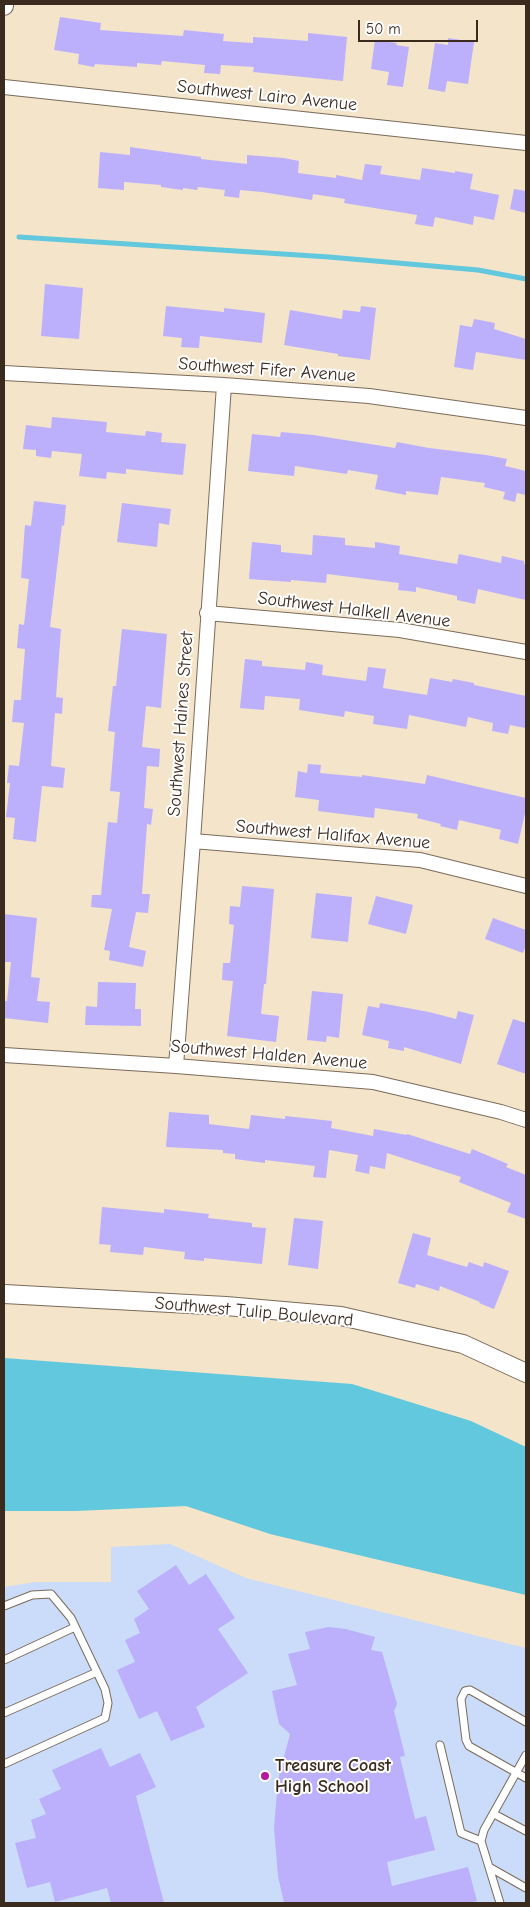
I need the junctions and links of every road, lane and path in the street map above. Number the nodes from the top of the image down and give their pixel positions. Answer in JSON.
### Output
{"nodes":[{"id":1,"x":4,"y":87,"type":"edge"},
{"id":2,"x":526,"y":143,"type":"edge"},
{"id":3,"x":4,"y":374,"type":"edge"},
{"id":4,"x":224,"y":385,"type":"junction"},
{"id":5,"x":526,"y":418,"type":"edge"},
{"id":6,"x":207,"y":613,"type":"junction"},
{"id":7,"x":526,"y":652,"type":"edge"},
{"id":8,"x":193,"y":841,"type":"junction"},
{"id":9,"x":526,"y":886,"type":"edge"},
{"id":10,"x":4,"y":1055,"type":"edge"},
{"id":11,"x":176,"y":1066,"type":"junction"},
{"id":12,"x":526,"y":1120,"type":"edge"},
{"id":13,"x":4,"y":1294,"type":"edge"},
{"id":14,"x":526,"y":1372,"type":"edge"},
{"id":15,"x":4,"y":1606,"type":"edge"},
{"id":16,"x":76,"y":1627,"type":"junction"},
{"id":17,"x":4,"y":1660,"type":"edge"},
{"id":18,"x":97,"y":1672,"type":"junction"},
{"id":19,"x":4,"y":1713,"type":"edge"},
{"id":20,"x":526,"y":1722,"type":"edge"},
{"id":21,"x":440,"y":1745,"type":"dead end"},
{"id":22,"x":526,"y":1755,"type":"edge"},
{"id":23,"x":4,"y":1764,"type":"edge"},
{"id":24,"x":517,"y":1773,"type":"junction"},
{"id":25,"x":526,"y":1778,"type":"edge"},
{"id":26,"x":494,"y":1814,"type":"junction"},
{"id":27,"x":526,"y":1831,"type":"edge"},
{"id":28,"x":480,"y":1841,"type":"junction"},
{"id":29,"x":489,"y":1867,"type":"junction"},
{"id":30,"x":526,"y":1888,"type":"edge"},
{"id":31,"x":500,"y":1903,"type":"edge"}],
"edges":[{"from":1,"to":2,"type":"street","name":"Southwest Lairo Avenue"},
{"from":3,"to":4,"type":"street","name":"Southwest Fifer Avenue"},
{"from":4,"to":5,"type":"street","name":"Southwest Fifer Avenue"},
{"from":4,"to":6,"type":"street","name":"Southwest Haines Street"},
{"from":6,"to":7,"type":"street","name":"Southwest Halkell Avenue"},
{"from":6,"to":8,"type":"street","name":"Southwest Haines Street"},
{"from":8,"to":9,"type":"street","name":"Southwest Halifax Avenue"},
{"from":8,"to":11,"type":"street","name":"Southwest Haines Street"},
{"from":10,"to":11,"type":"street","name":"Southwest Halden Avenue"},
{"from":11,"to":12,"type":"street","name":"Southwest Halden Avenue"},
{"from":13,"to":14,"type":"street","name":"Southwest Tulip Boulevard"},
{"from":15,"to":16,"type":"lane"},
{"from":16,"to":17,"type":"lane"},
{"from":16,"to":18,"type":"lane"},
{"from":18,"to":19,"type":"lane"},
{"from":18,"to":23,"type":"lane"},
{"from":20,"to":24,"type":"lane"},
{"from":21,"to":28,"type":"lane"},
{"from":22,"to":24,"type":"lane"},
{"from":24,"to":25,"type":"lane"},
{"from":24,"to":26,"type":"lane"},
{"from":26,"to":27,"type":"lane"},
{"from":26,"to":28,"type":"lane"},
{"from":28,"to":29,"type":"lane"},
{"from":29,"to":30,"type":"lane"},
{"from":29,"to":31,"type":"lane"}]}
